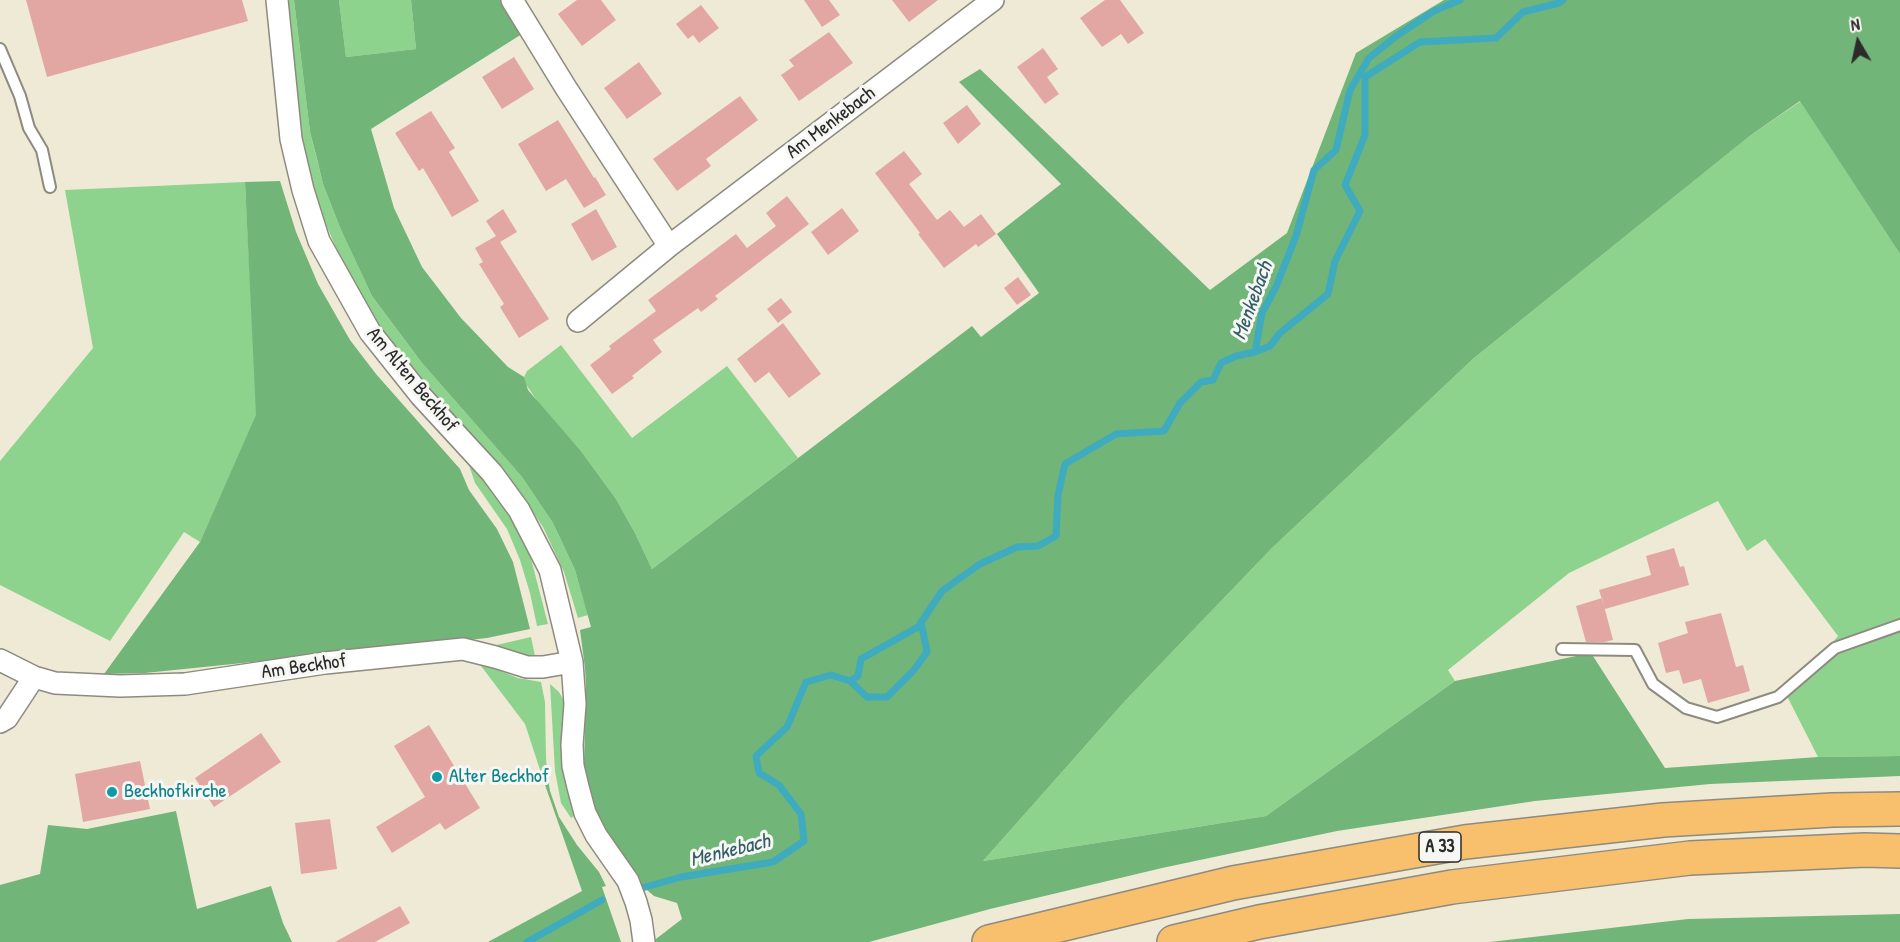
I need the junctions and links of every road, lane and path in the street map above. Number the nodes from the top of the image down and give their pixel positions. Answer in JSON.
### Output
{"nodes":[{"id":1,"x":277,"y":0,"type":"edge"},
{"id":2,"x":512,"y":0,"type":"edge"},
{"id":3,"x":993,"y":0,"type":"edge"},
{"id":4,"x":0,"y":49,"type":"edge"},
{"id":5,"x":50,"y":187,"type":"dead end"},
{"id":6,"x":669,"y":246,"type":"junction"},
{"id":7,"x":579,"y":321,"type":"dead end"},
{"id":8,"x":1900,"y":625,"type":"edge"},
{"id":9,"x":1562,"y":649,"type":"dead end"},
{"id":10,"x":0,"y":660,"type":"edge"},
{"id":11,"x":572,"y":662,"type":"junction"},
{"id":12,"x":34,"y":677,"type":"junction"},
{"id":13,"x":0,"y":722,"type":"edge"},
{"id":14,"x":1900,"y":809,"type":"edge"},
{"id":15,"x":1900,"y":850,"type":"edge"},
{"id":16,"x":644,"y":942,"type":"edge"},
{"id":17,"x":989,"y":942,"type":"edge"},
{"id":18,"x":1174,"y":942,"type":"edge"}],
"edges":[{"from":1,"to":11,"type":"street","name":"Am Alten Beckhof"},
{"from":2,"to":6,"type":"street"},
{"from":3,"to":6,"type":"street","name":"Am Menkebach"},
{"from":4,"to":5,"type":"lane"},
{"from":6,"to":7,"type":"street","name":"Am Menkebach"},
{"from":8,"to":9,"type":"lane"},
{"from":10,"to":12,"type":"street","name":"Am Beckhof"},
{"from":11,"to":12,"type":"street","name":"Am Beckhof"},
{"from":11,"to":16,"type":"street","name":"Am Alten Beckhof"},
{"from":12,"to":13,"type":"street"},
{"from":14,"to":17,"type":"highway","number":"A 33"},
{"from":15,"to":18,"type":"highway","number":"A 33"}]}
